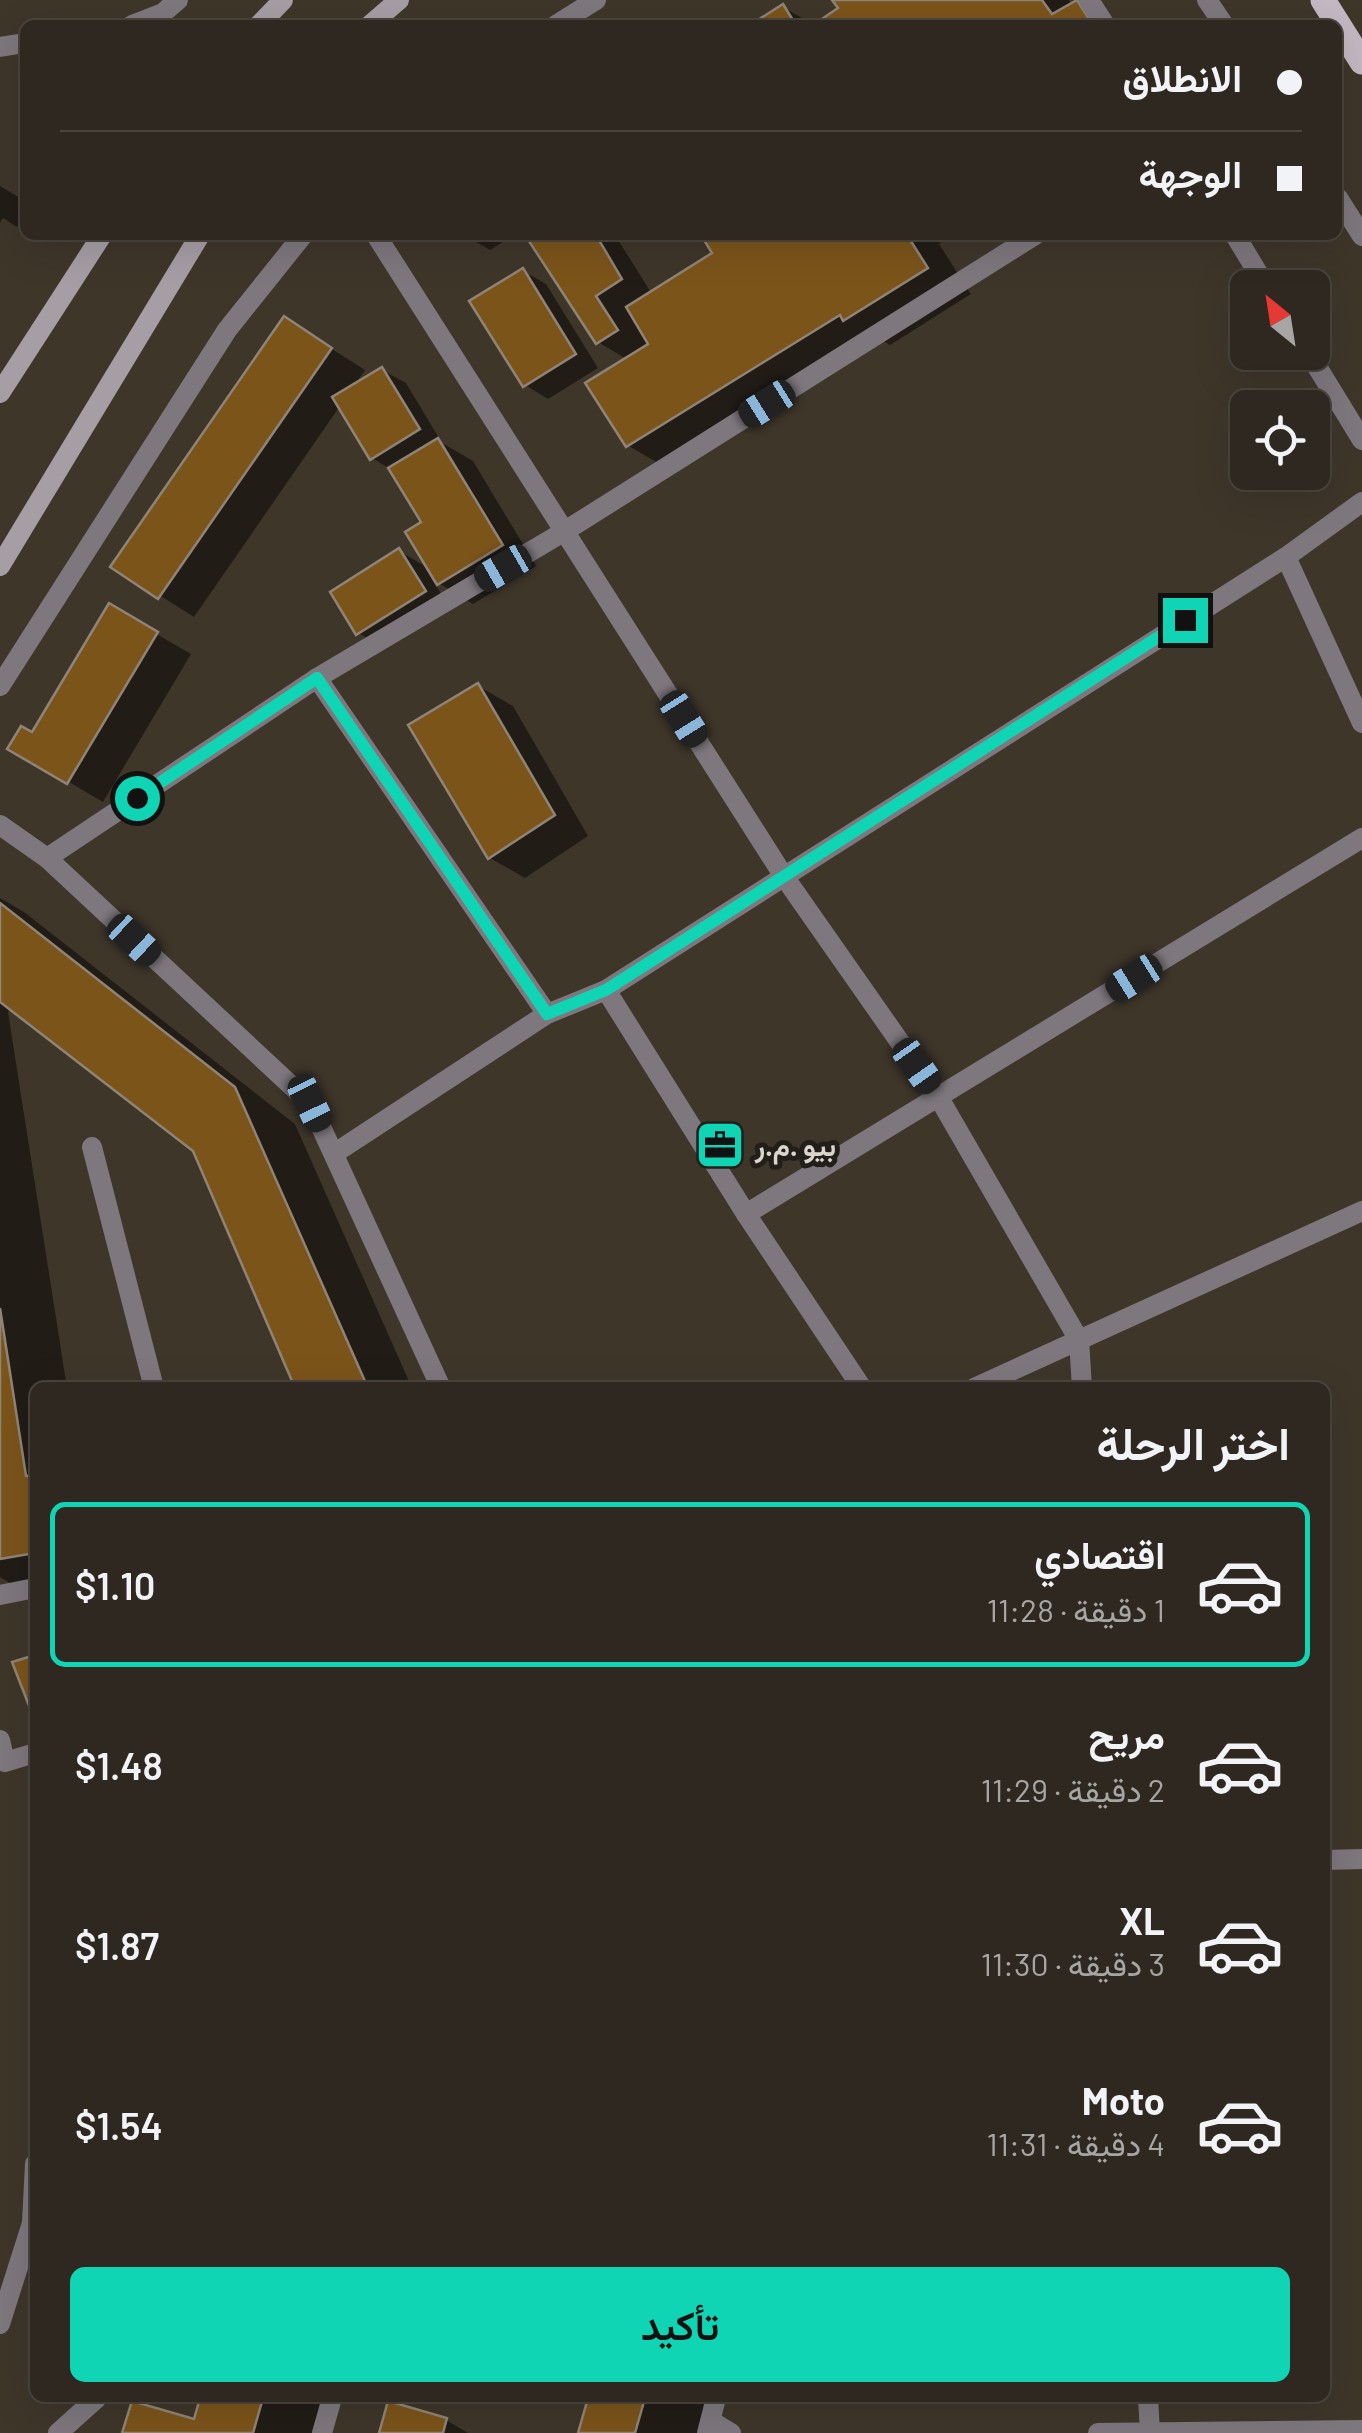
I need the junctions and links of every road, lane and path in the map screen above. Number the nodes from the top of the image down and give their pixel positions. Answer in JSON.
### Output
{"nodes":[{"id":1,"x":178,"y":0,"type":"edge"},
{"id":2,"x":283,"y":0,"type":"edge"},
{"id":3,"x":399,"y":0,"type":"edge"},
{"id":4,"x":596,"y":0,"type":"edge"},
{"id":5,"x":145,"y":20,"type":"edge"},
{"id":6,"x":264,"y":20,"type":"edge"},
{"id":7,"x":376,"y":20,"type":"edge"},
{"id":8,"x":564,"y":20,"type":"edge"},
{"id":9,"x":1342,"y":31,"type":"edge"},
{"id":10,"x":1362,"y":62,"type":"edge"},
{"id":11,"x":1342,"y":204,"type":"edge"},
{"id":12,"x":1362,"y":236,"type":"edge"},
{"id":13,"x":99,"y":240,"type":"edge"},
{"id":14,"x":197,"y":240,"type":"edge"},
{"id":15,"x":299,"y":240,"type":"edge"},
{"id":16,"x":379,"y":240,"type":"edge"},
{"id":17,"x":1028,"y":240,"type":"edge"},
{"id":18,"x":1238,"y":240,"type":"edge"},
{"id":19,"x":1256,"y":270,"type":"edge"},
{"id":20,"x":1319,"y":370,"type":"edge"},
{"id":21,"x":0,"y":393,"type":"edge"},
{"id":22,"x":1362,"y":440,"type":"edge"},
{"id":23,"x":1362,"y":502,"type":"edge"},
{"id":24,"x":565,"y":531,"type":"junction"},
{"id":25,"x":1286,"y":557,"type":"junction"},
{"id":26,"x":0,"y":566,"type":"edge"},
{"id":27,"x":317,"y":678,"type":"junction"},
{"id":28,"x":0,"y":686,"type":"edge"},
{"id":29,"x":1362,"y":723,"type":"edge"},
{"id":30,"x":0,"y":825,"type":"edge"},
{"id":31,"x":1362,"y":838,"type":"edge"},
{"id":32,"x":47,"y":858,"type":"junction"},
{"id":33,"x":783,"y":875,"type":"junction"},
{"id":34,"x":606,"y":990,"type":"junction"},
{"id":35,"x":547,"y":1014,"type":"junction"},
{"id":36,"x":939,"y":1098,"type":"junction"},
{"id":37,"x":92,"y":1147,"type":"dead end"},
{"id":38,"x":335,"y":1153,"type":"junction"},
{"id":39,"x":1362,"y":1211,"type":"edge"},
{"id":40,"x":746,"y":1214,"type":"junction"},
{"id":41,"x":1080,"y":1340,"type":"junction"},
{"id":42,"x":152,"y":1382,"type":"edge"},
{"id":43,"x":438,"y":1382,"type":"edge"},
{"id":44,"x":858,"y":1382,"type":"edge"},
{"id":45,"x":987,"y":1382,"type":"edge"},
{"id":46,"x":1082,"y":1382,"type":"edge"},
{"id":47,"x":30,"y":1589,"type":"edge"},
{"id":48,"x":0,"y":1595,"type":"edge"},
{"id":49,"x":0,"y":1740,"type":"edge"},
{"id":50,"x":30,"y":1755,"type":"edge"},
{"id":51,"x":1362,"y":1859,"type":"edge"},
{"id":52,"x":1330,"y":1860,"type":"edge"},
{"id":53,"x":30,"y":2229,"type":"edge"},
{"id":54,"x":0,"y":2324,"type":"edge"},
{"id":55,"x":93,"y":2402,"type":"edge"},
{"id":56,"x":331,"y":2402,"type":"edge"},
{"id":57,"x":715,"y":2402,"type":"edge"},
{"id":58,"x":1148,"y":2402,"type":"edge"},
{"id":59,"x":709,"y":2427,"type":"edge"},
{"id":60,"x":1362,"y":2430,"type":"edge"},
{"id":61,"x":1150,"y":2432,"type":"edge"},
{"id":62,"x":1176,"y":2432,"type":"edge"},
{"id":63,"x":58,"y":2433,"type":"edge"},
{"id":64,"x":322,"y":2433,"type":"edge"},
{"id":65,"x":732,"y":2433,"type":"edge"},
{"id":66,"x":1098,"y":2433,"type":"edge"}],
"edges":[{"from":1,"to":5,"type":"street"},
{"from":2,"to":6,"type":"main road"},
{"from":3,"to":7,"type":"main road"},
{"from":4,"to":8,"type":"street"},
{"from":9,"to":10,"type":"main road"},
{"from":11,"to":12,"type":"street"},
{"from":13,"to":21,"type":"main road"},
{"from":14,"to":26,"type":"main road"},
{"from":15,"to":28,"type":"street"},
{"from":16,"to":24,"type":"street"},
{"from":17,"to":24,"type":"street"},
{"from":18,"to":19,"type":"street"},
{"from":20,"to":22,"type":"street"},
{"from":23,"to":25,"type":"street"},
{"from":24,"to":27,"type":"street"},
{"from":24,"to":33,"type":"street"},
{"from":25,"to":29,"type":"street"},
{"from":25,"to":33,"type":"street"},
{"from":27,"to":32,"type":"street"},
{"from":27,"to":35,"type":"street"},
{"from":30,"to":32,"type":"street"},
{"from":31,"to":36,"type":"street"},
{"from":32,"to":38,"type":"street"},
{"from":33,"to":34,"type":"street"},
{"from":33,"to":36,"type":"street"},
{"from":34,"to":35,"type":"street"},
{"from":34,"to":40,"type":"street"},
{"from":35,"to":38,"type":"street"},
{"from":36,"to":40,"type":"street"},
{"from":36,"to":41,"type":"street"},
{"from":37,"to":42,"type":"street"},
{"from":38,"to":43,"type":"street"},
{"from":39,"to":41,"type":"street"},
{"from":40,"to":44,"type":"street"},
{"from":41,"to":45,"type":"street"},
{"from":41,"to":46,"type":"street"},
{"from":47,"to":48,"type":"street"},
{"from":49,"to":50,"type":"street"},
{"from":51,"to":52,"type":"street"},
{"from":53,"to":54,"type":"street"},
{"from":55,"to":63,"type":"street"},
{"from":56,"to":64,"type":"street"},
{"from":57,"to":59,"type":"street"},
{"from":58,"to":61,"type":"street"},
{"from":59,"to":65,"type":"street"},
{"from":60,"to":62,"type":"street"},
{"from":61,"to":62,"type":"street"},
{"from":61,"to":66,"type":"street"}]}
